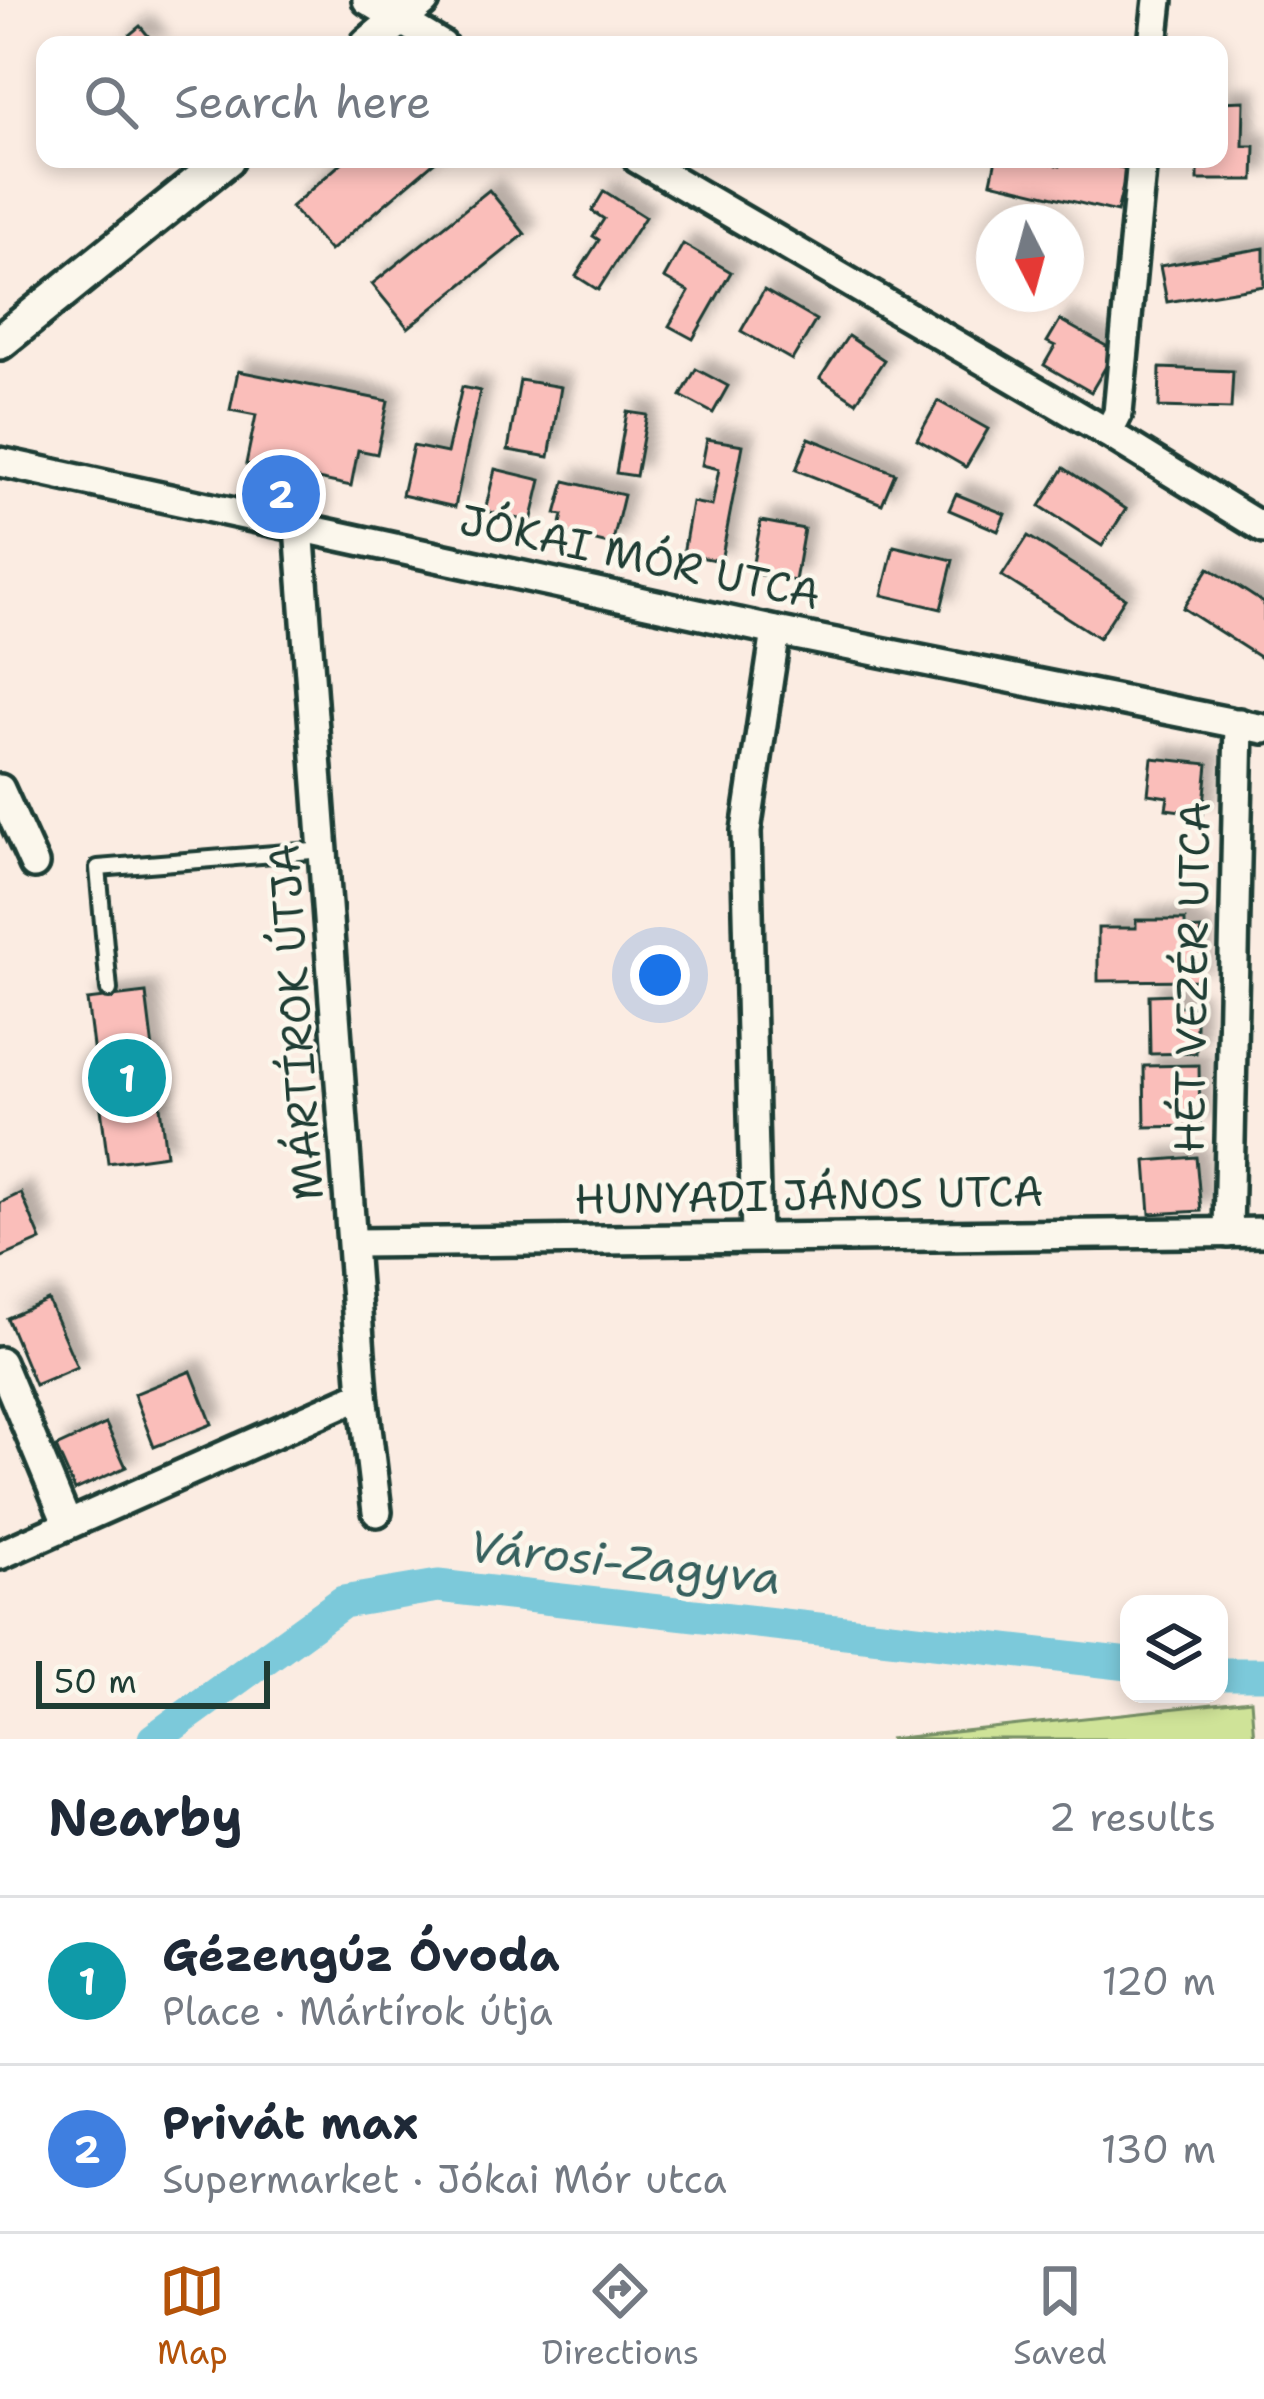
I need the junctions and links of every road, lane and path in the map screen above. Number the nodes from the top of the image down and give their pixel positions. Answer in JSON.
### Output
{"nodes":[{"id":1,"x":367,"y":0,"type":"edge"},
{"id":2,"x":1158,"y":0,"type":"edge"},
{"id":3,"x":411,"y":10,"type":"edge"},
{"id":4,"x":379,"y":36,"type":"edge"},
{"id":5,"x":434,"y":36,"type":"edge"},
{"id":6,"x":1154,"y":36,"type":"edge"},
{"id":7,"x":215,"y":168,"type":"edge"},
{"id":8,"x":653,"y":168,"type":"edge"},
{"id":9,"x":1141,"y":168,"type":"edge"},
{"id":10,"x":0,"y":342,"type":"edge"},
{"id":11,"x":1108,"y":433,"type":"junction"},
{"id":12,"x":0,"y":463,"type":"edge"},
{"id":13,"x":299,"y":526,"type":"junction"},
{"id":14,"x":1264,"y":529,"type":"edge"},
{"id":15,"x":776,"y":631,"type":"junction"},
{"id":16,"x":1251,"y":726,"type":"edge"},
{"id":17,"x":0,"y":789,"type":"edge"},
{"id":18,"x":325,"y":850,"type":"junction"},
{"id":19,"x":34,"y":864,"type":"dead end"},
{"id":20,"x":109,"y":990,"type":"dead end"},
{"id":21,"x":1264,"y":1232,"type":"edge"},
{"id":22,"x":1228,"y":1233,"type":"junction"},
{"id":23,"x":756,"y":1236,"type":"junction"},
{"id":24,"x":355,"y":1243,"type":"junction"},
{"id":25,"x":0,"y":1362,"type":"edge"},
{"id":26,"x":363,"y":1394,"type":"junction"},
{"id":27,"x":377,"y":1512,"type":"dead end"},
{"id":28,"x":67,"y":1523,"type":"junction"},
{"id":29,"x":0,"y":1555,"type":"edge"}],
"edges":[{"from":1,"to":3,"type":"street"},
{"from":2,"to":6,"type":"street"},
{"from":3,"to":4,"type":"street"},
{"from":3,"to":5,"type":"street"},
{"from":7,"to":10,"type":"street"},
{"from":8,"to":11,"type":"street"},
{"from":9,"to":11,"type":"street"},
{"from":11,"to":14,"type":"street"},
{"from":12,"to":13,"type":"street","name":"JÓKAI MÓR UTCA"},
{"from":13,"to":15,"type":"street","name":"JÓKAI MÓR UTCA"},
{"from":13,"to":18,"type":"street","name":"MÁRTÍROK ÚTJA"},
{"from":15,"to":16,"type":"street","name":"JÓKAI MÓR UTCA"},
{"from":15,"to":23,"type":"street"},
{"from":16,"to":22,"type":"street","name":"HÉT VEZÉR UTCA"},
{"from":17,"to":19,"type":"street"},
{"from":18,"to":20,"type":"lane"},
{"from":18,"to":24,"type":"street","name":"MÁRTÍROK ÚTJA"},
{"from":21,"to":22,"type":"street","name":"HUNYADI JÁNOS UTCA"},
{"from":22,"to":23,"type":"street","name":"HUNYADI JÁNOS UTCA"},
{"from":23,"to":24,"type":"street","name":"HUNYADI JÁNOS UTCA"},
{"from":24,"to":26,"type":"street","name":"MÁRTÍROK ÚTJA"},
{"from":25,"to":28,"type":"street"},
{"from":26,"to":27,"type":"street","name":"MÁRTÍROK ÚTJA"},
{"from":26,"to":28,"type":"street"},
{"from":28,"to":29,"type":"street"}]}
